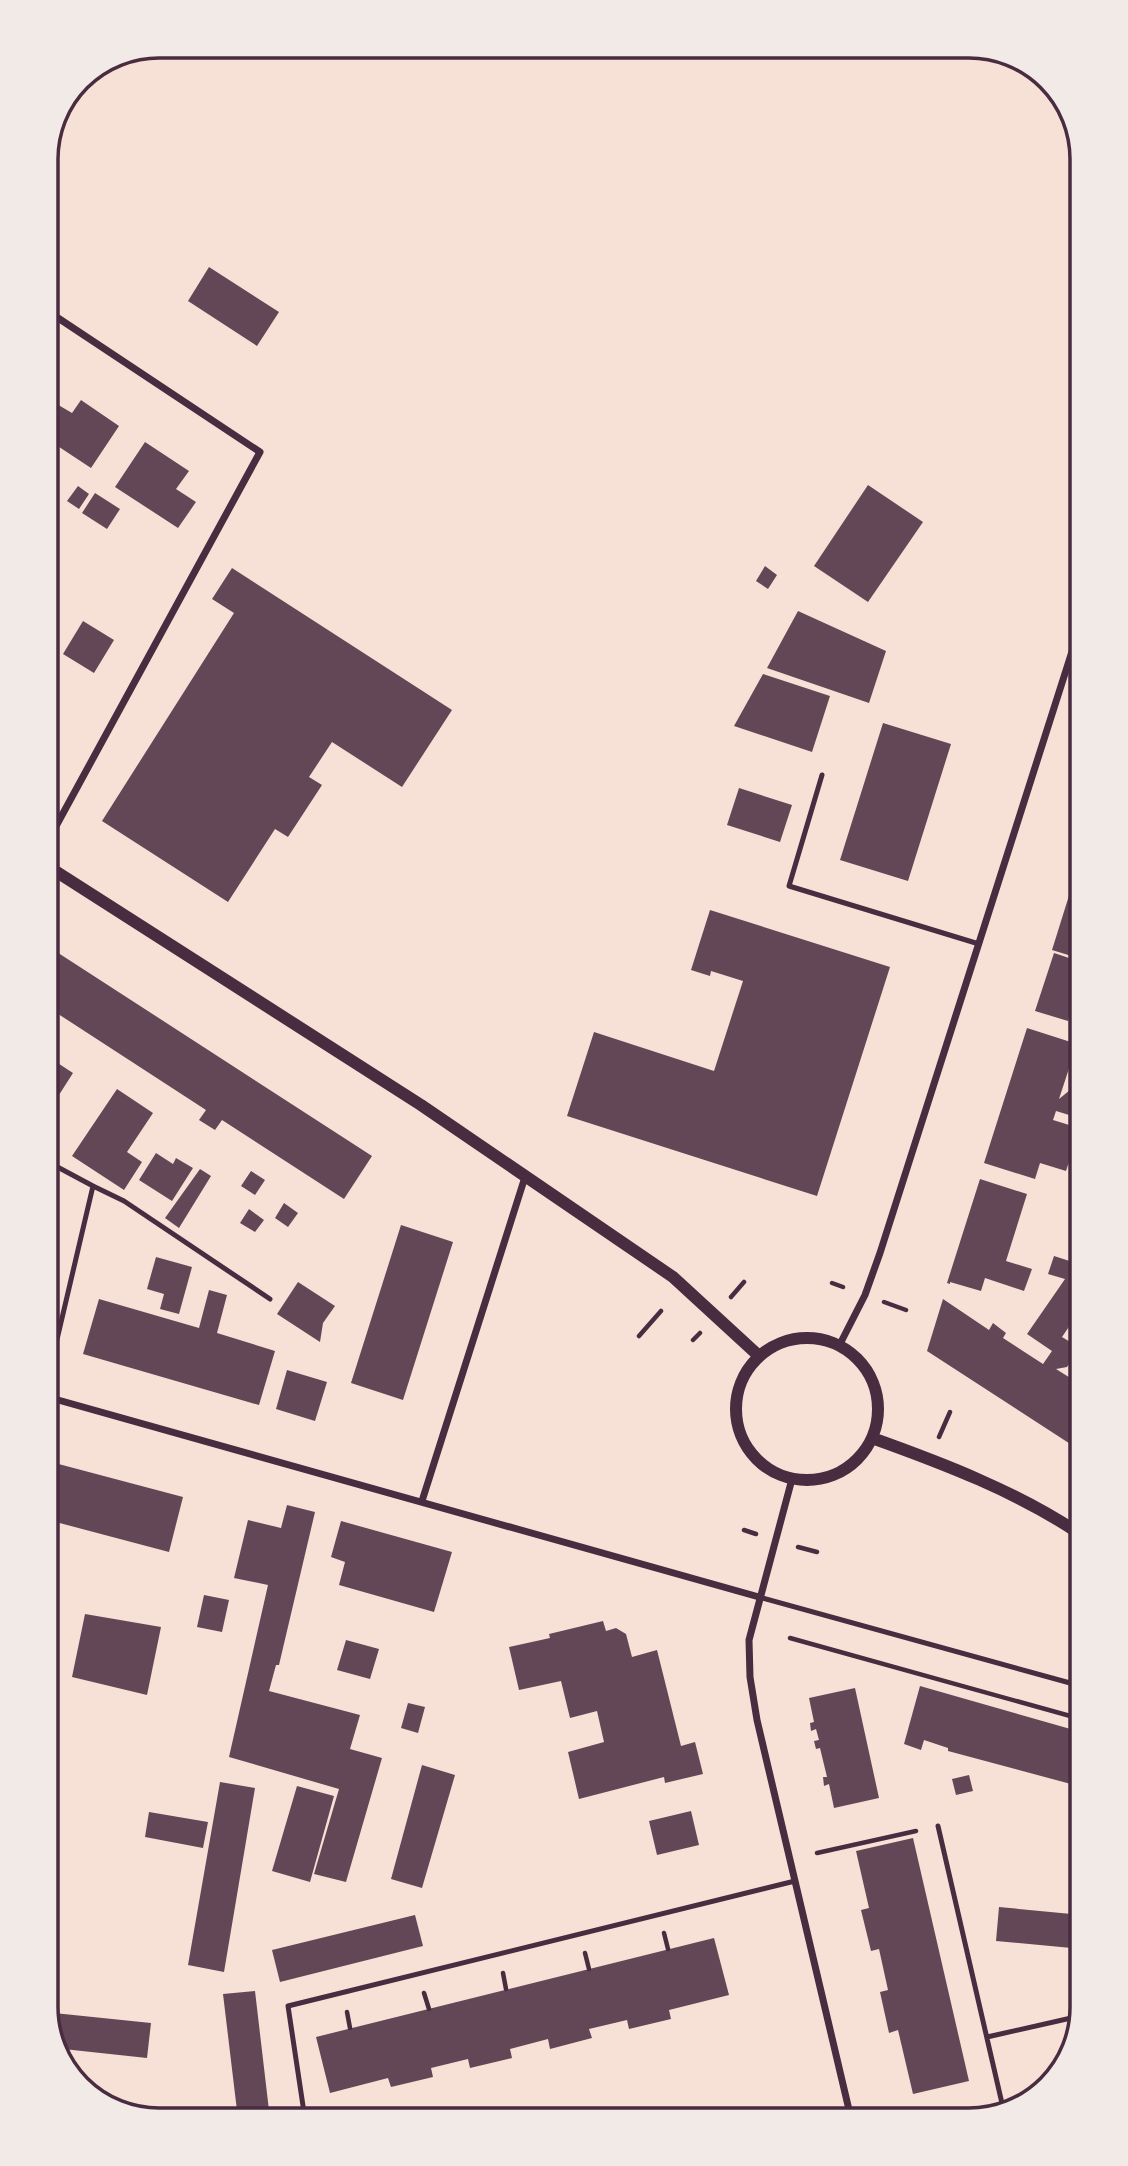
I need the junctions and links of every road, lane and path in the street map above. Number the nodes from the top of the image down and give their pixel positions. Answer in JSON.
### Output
{"nodes":[{"id":1,"x":58,"y":318,"type":"edge"},
{"id":2,"x":1070,"y":658,"type":"edge"},
{"id":3,"x":822,"y":775,"type":"dead end"},
{"id":4,"x":58,"y":823,"type":"edge"},
{"id":5,"x":58,"y":873,"type":"edge"},
{"id":6,"x":979,"y":944,"type":"junction"},
{"id":7,"x":58,"y":1167,"type":"edge"},
{"id":8,"x":525,"y":1177,"type":"junction"},
{"id":9,"x":93,"y":1186,"type":"junction"},
{"id":10,"x":270,"y":1299,"type":"dead end"},
{"id":11,"x":661,"y":1311,"type":"dead end"},
{"id":12,"x":58,"y":1335,"type":"edge"},
{"id":13,"x":639,"y":1336,"type":"dead end"},
{"id":14,"x":839,"y":1346,"type":"junction"},
{"id":15,"x":759,"y":1356,"type":"junction"},
{"id":16,"x":58,"y":1400,"type":"edge"},
{"id":17,"x":872,"y":1438,"type":"junction"},
{"id":18,"x":792,"y":1479,"type":"junction"},
{"id":19,"x":422,"y":1501,"type":"junction"},
{"id":20,"x":1070,"y":1527,"type":"edge"},
{"id":21,"x":759,"y":1597,"type":"junction"},
{"id":22,"x":790,"y":1638,"type":"dead end"},
{"id":23,"x":1070,"y":1683,"type":"edge"},
{"id":24,"x":1070,"y":1716,"type":"edge"},
{"id":25,"x":938,"y":1826,"type":"joint"},
{"id":26,"x":817,"y":1853,"type":"dead end"},
{"id":27,"x":795,"y":1881,"type":"junction"},
{"id":28,"x":663,"y":1930,"type":"dead end"},
{"id":29,"x":584,"y":1949,"type":"dead end"},
{"id":30,"x":668,"y":1950,"type":"dead end"},
{"id":31,"x":502,"y":1969,"type":"dead end"},
{"id":32,"x":589,"y":1969,"type":"dead end"},
{"id":33,"x":423,"y":1989,"type":"dead end"},
{"id":34,"x":506,"y":1989,"type":"dead end"},
{"id":35,"x":346,"y":2008,"type":"dead end"},
{"id":36,"x":429,"y":2009,"type":"dead end"},
{"id":37,"x":1069,"y":2018,"type":"edge"},
{"id":38,"x":350,"y":2028,"type":"dead end"},
{"id":39,"x":987,"y":2037,"type":"junction"},
{"id":40,"x":1002,"y":2103,"type":"edge"},
{"id":41,"x":303,"y":2108,"type":"edge"},
{"id":42,"x":849,"y":2108,"type":"edge"}],
"edges":[{"from":1,"to":4,"type":"street"},
{"from":2,"to":6,"type":"street"},
{"from":3,"to":6,"type":"lane"},
{"from":5,"to":8,"type":"street"},
{"from":6,"to":14,"type":"street"},
{"from":7,"to":9,"type":"lane"},
{"from":8,"to":15,"type":"street"},
{"from":8,"to":19,"type":"street"},
{"from":9,"to":10,"type":"lane"},
{"from":9,"to":12,"type":"lane"},
{"from":11,"to":13,"type":"path"},
{"from":14,"to":15,"type":"street"},
{"from":14,"to":17,"type":"street"},
{"from":15,"to":18,"type":"street"},
{"from":16,"to":19,"type":"street"},
{"from":17,"to":18,"type":"street"},
{"from":17,"to":20,"type":"street"},
{"from":18,"to":21,"type":"street"},
{"from":19,"to":21,"type":"street"},
{"from":21,"to":23,"type":"lane"},
{"from":21,"to":27,"type":"street"},
{"from":22,"to":24,"type":"path"},
{"from":25,"to":26,"type":"path"},
{"from":25,"to":39,"type":"lane"},
{"from":27,"to":41,"type":"lane"},
{"from":27,"to":42,"type":"street"},
{"from":28,"to":30,"type":"path"},
{"from":29,"to":32,"type":"path"},
{"from":31,"to":34,"type":"path"},
{"from":33,"to":36,"type":"path"},
{"from":35,"to":38,"type":"path"},
{"from":37,"to":39,"type":"lane"},
{"from":39,"to":40,"type":"lane"}]}
